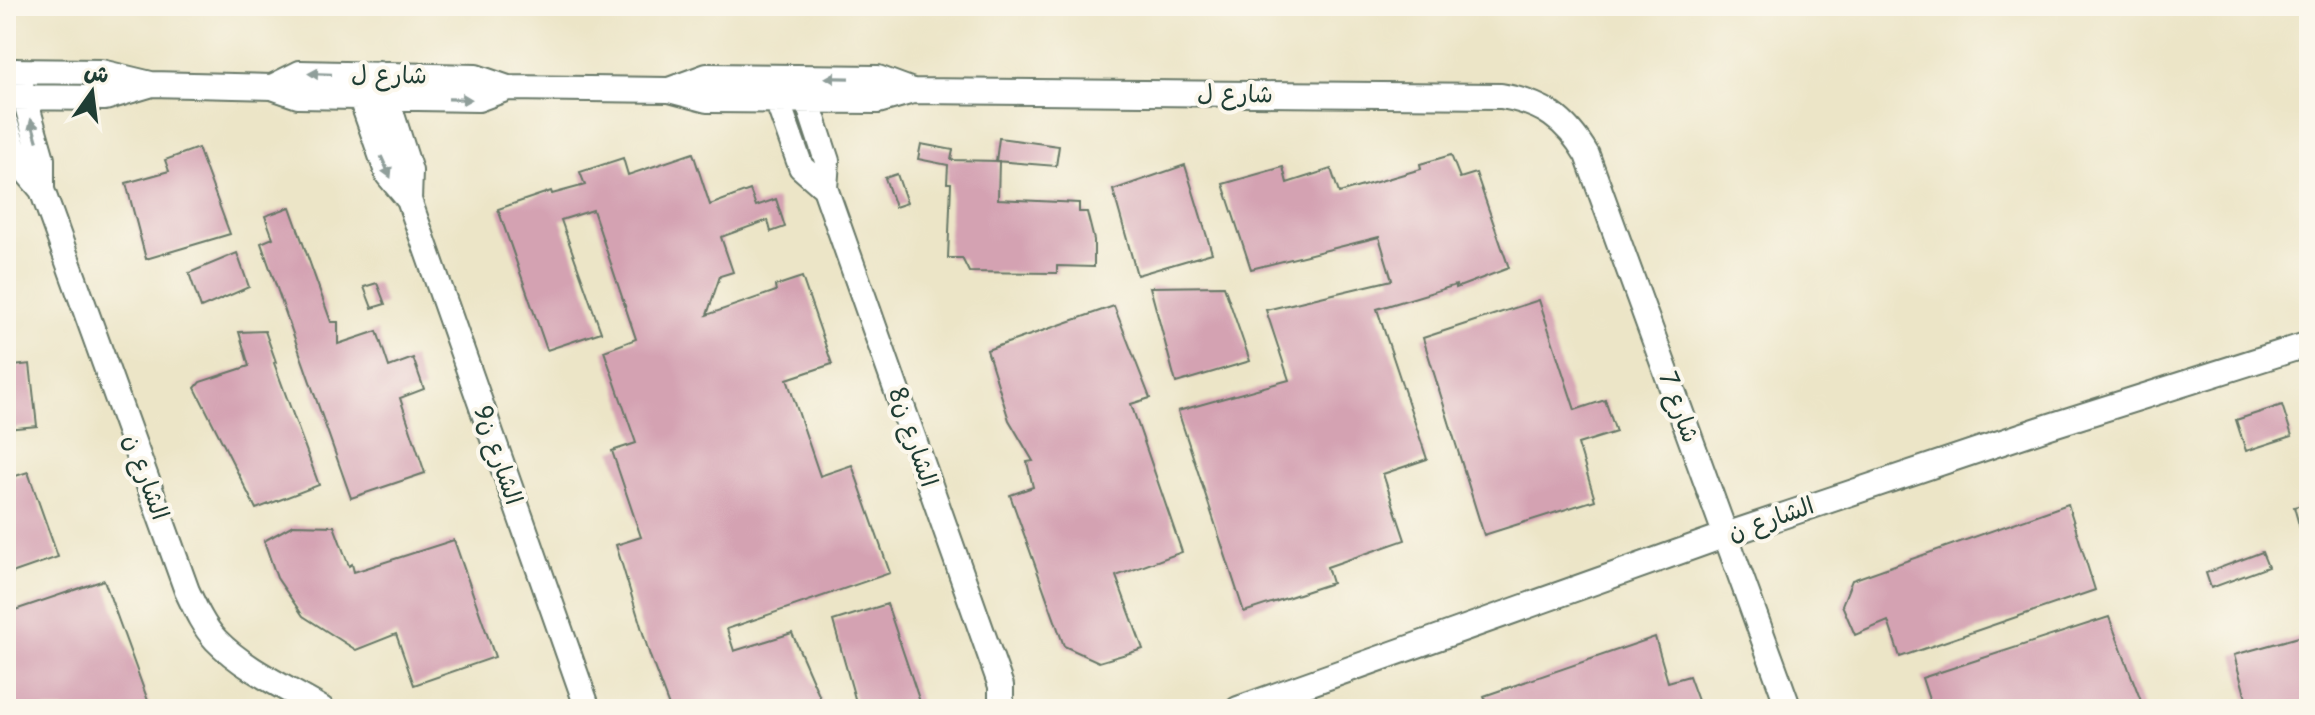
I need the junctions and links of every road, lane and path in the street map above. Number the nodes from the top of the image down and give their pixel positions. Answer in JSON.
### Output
{"nodes":[{"id":1,"x":12,"y":71,"type":"edge"},
{"id":2,"x":769,"y":77,"type":"junction"},
{"id":3,"x":797,"y":77,"type":"junction"},
{"id":4,"x":151,"y":84,"type":"junction"},
{"id":5,"x":357,"y":86,"type":"junction"},
{"id":6,"x":383,"y":86,"type":"junction"},
{"id":7,"x":669,"y":90,"type":"junction"},
{"id":8,"x":913,"y":91,"type":"junction"},
{"id":9,"x":15,"y":97,"type":"edge"},
{"id":10,"x":776,"y":100,"type":"junction"},
{"id":11,"x":807,"y":100,"type":"junction"},
{"id":12,"x":1553,"y":115,"type":"joint"},
{"id":13,"x":6,"y":124,"type":"edge"},
{"id":14,"x":825,"y":188,"type":"junction"},
{"id":15,"x":42,"y":190,"type":"junction"},
{"id":16,"x":409,"y":200,"type":"junction"},
{"id":17,"x":2309,"y":344,"type":"edge"},
{"id":18,"x":1726,"y":535,"type":"junction"},
{"id":19,"x":1001,"y":698,"type":"edge"},
{"id":20,"x":322,"y":709,"type":"edge"},
{"id":21,"x":587,"y":709,"type":"edge"},
{"id":22,"x":1018,"y":709,"type":"edge"},
{"id":23,"x":1238,"y":709,"type":"edge"},
{"id":24,"x":1789,"y":709,"type":"edge"}],
"edges":[{"from":1,"to":4,"type":"street","name":"شارع ل"},
{"from":1,"to":9,"type":"street","name":"الشارع ن"},
{"from":2,"to":3,"type":"street","name":"شارع ل"},
{"from":2,"to":7,"type":"street","name":"شارع ل"},
{"from":2,"to":10,"type":"street","name":"الشارع ن8"},
{"from":8,"to":3,"type":"street","name":"شارع ل","one_way":true},
{"from":3,"to":11,"type":"street","name":"الشارع ن8"},
{"from":4,"to":5,"type":"street","name":"شارع ل"},
{"from":4,"to":9,"type":"street","name":"شارع ل"},
{"from":5,"to":6,"type":"street","name":"شارع ل"},
{"from":5,"to":16,"type":"street","name":"الشارع ن9","one_way":true},
{"from":6,"to":7,"type":"street","name":"شارع ل"},
{"from":6,"to":16,"type":"street","name":"الشارع ن9"},
{"from":7,"to":10,"type":"street","name":"شارع ل"},
{"from":8,"to":11,"type":"street","name":"شارع ل"},
{"from":8,"to":12,"type":"street","name":"شارع ل"},
{"from":15,"to":9,"type":"street","name":"الشارع ن","one_way":true},
{"from":10,"to":11,"type":"street","name":"شارع ل"},
{"from":10,"to":14,"type":"street","name":"الشارع ن8"},
{"from":11,"to":14,"type":"street","name":"الشارع ن8"},
{"from":12,"to":18,"type":"street","name":"شارع 7"},
{"from":13,"to":15,"type":"street","name":"الشارع ن"},
{"from":14,"to":19,"type":"street","name":"الشارع ن8"},
{"from":15,"to":20,"type":"street","name":"الشارع ن"},
{"from":16,"to":21,"type":"street","name":"الشارع ن9"},
{"from":17,"to":18,"type":"street","name":"الشارع ن"},
{"from":18,"to":23,"type":"street","name":"الشارع ن"},
{"from":18,"to":24,"type":"street","name":"شارع 7"},
{"from":19,"to":22,"type":"street","name":"الشارع ن8"}]}
